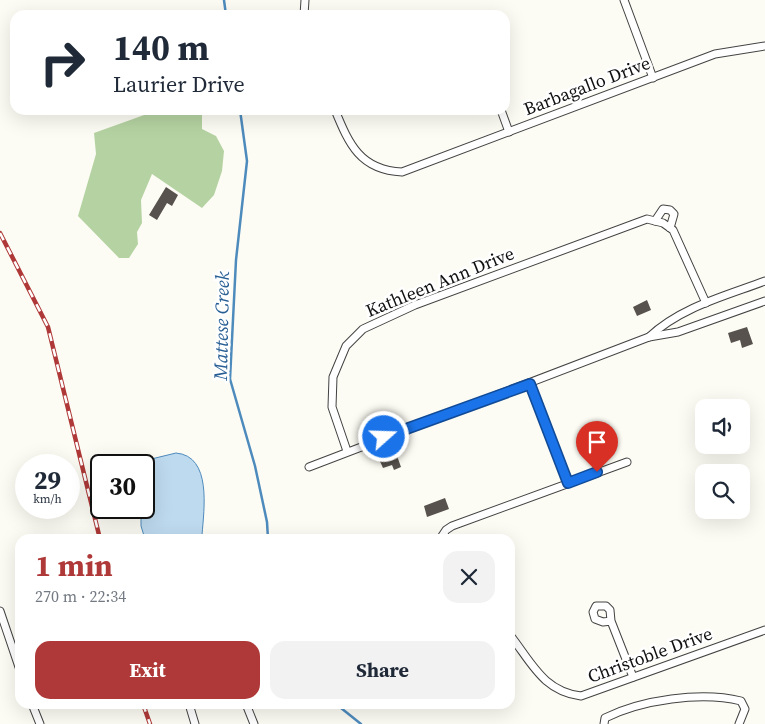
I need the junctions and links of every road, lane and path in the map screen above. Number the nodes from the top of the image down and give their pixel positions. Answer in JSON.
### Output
{"nodes":[{"id":1,"x":624,"y":0,"type":"edge"},
{"id":2,"x":765,"y":46,"type":"edge"},
{"id":3,"x":653,"y":78,"type":"junction"},
{"id":4,"x":338,"y":115,"type":"edge"},
{"id":5,"x":503,"y":115,"type":"edge"},
{"id":6,"x":509,"y":132,"type":"junction"},
{"id":7,"x":655,"y":221,"type":"junction"},
{"id":8,"x":670,"y":228,"type":"junction"},
{"id":9,"x":765,"y":281,"type":"edge"},
{"id":10,"x":765,"y":302,"type":"edge"},
{"id":11,"x":706,"y":304,"type":"junction"},
{"id":12,"x":649,"y":337,"type":"junction"},
{"id":13,"x":530,"y":384,"type":"junction"},
{"id":14,"x":347,"y":451,"type":"junction"},
{"id":15,"x":627,"y":462,"type":"dead end"},
{"id":16,"x":309,"y":467,"type":"dead end"},
{"id":17,"x":568,"y":483,"type":"junction"},
{"id":18,"x":443,"y":534,"type":"edge"},
{"id":19,"x":0,"y":611,"type":"edge"},
{"id":20,"x":611,"y":621,"type":"dead end"},
{"id":21,"x":765,"y":630,"type":"edge"},
{"id":22,"x":515,"y":641,"type":"edge"},
{"id":23,"x":15,"y":655,"type":"edge"},
{"id":24,"x":633,"y":677,"type":"junction"},
{"id":25,"x":34,"y":709,"type":"edge"},
{"id":26,"x":190,"y":709,"type":"edge"},
{"id":27,"x":248,"y":709,"type":"edge"},
{"id":28,"x":40,"y":724,"type":"edge"},
{"id":29,"x":195,"y":724,"type":"edge"},
{"id":30,"x":254,"y":724,"type":"edge"},
{"id":31,"x":604,"y":724,"type":"edge"},
{"id":32,"x":739,"y":724,"type":"edge"}],
"edges":[{"from":1,"to":3,"type":"street"},
{"from":2,"to":3,"type":"street","name":"Barbagallo Drive"},
{"from":3,"to":6,"type":"street","name":"Barbagallo Drive"},
{"from":4,"to":6,"type":"street","name":"Barbagallo Drive"},
{"from":5,"to":6,"type":"street"},
{"from":7,"to":8,"type":"street"},
{"from":7,"to":8,"type":"street","name":"Kathleen Ann Drive"},
{"from":7,"to":14,"type":"street","name":"Kathleen Ann Drive"},
{"from":8,"to":11,"type":"street","name":"Kathleen Ann Drive"},
{"from":9,"to":11,"type":"street"},
{"from":10,"to":12,"type":"street"},
{"from":11,"to":12,"type":"street"},
{"from":12,"to":13,"type":"street"},
{"from":13,"to":14,"type":"street"},
{"from":13,"to":17,"type":"street"},
{"from":14,"to":16,"type":"street"},
{"from":15,"to":17,"type":"street"},
{"from":17,"to":18,"type":"street"},
{"from":19,"to":23,"type":"street"},
{"from":20,"to":24,"type":"street"},
{"from":21,"to":24,"type":"street","name":"Christoble Drive"},
{"from":22,"to":24,"type":"street","name":"Christoble Drive"},
{"from":25,"to":28,"type":"street"},
{"from":26,"to":29,"type":"street"},
{"from":27,"to":30,"type":"street"},
{"from":31,"to":32,"type":"street"}]}
